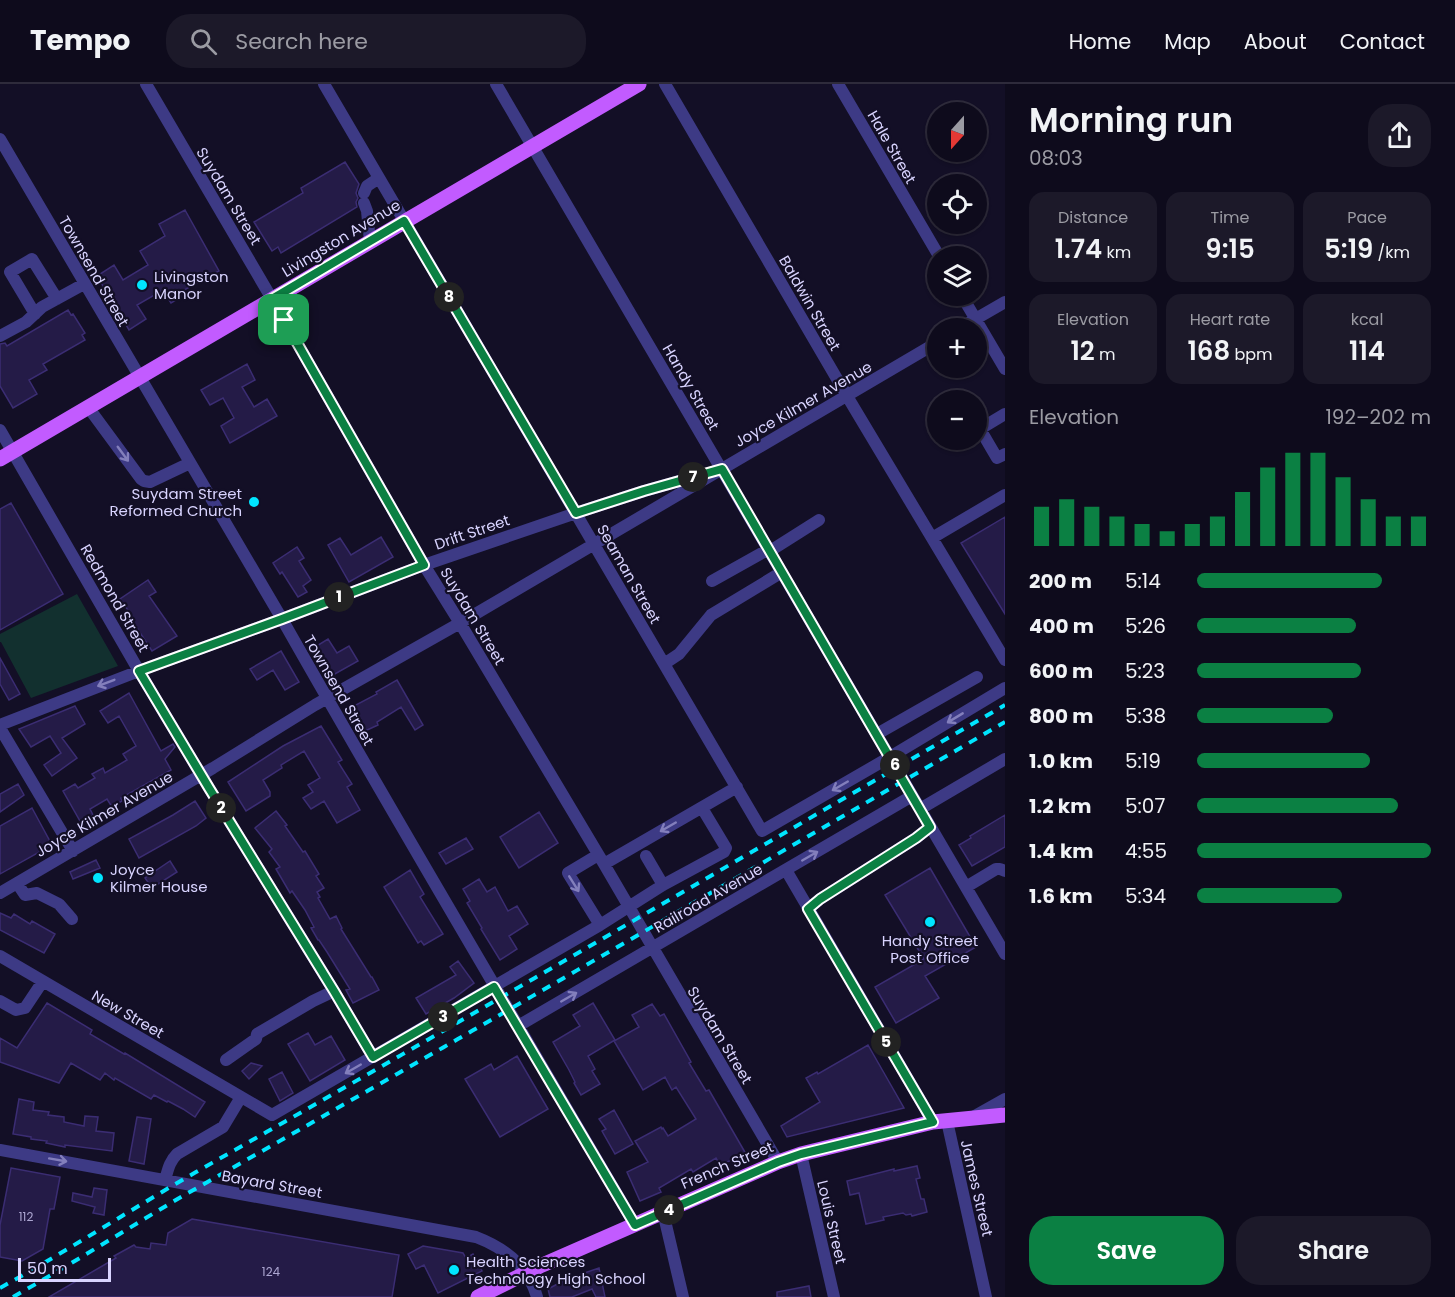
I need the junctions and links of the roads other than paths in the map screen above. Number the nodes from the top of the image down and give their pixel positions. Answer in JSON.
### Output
{"nodes":[{"id":1,"x":146,"y":84,"type":"edge"},
{"id":2,"x":324,"y":84,"type":"edge"},
{"id":3,"x":496,"y":84,"type":"edge"},
{"id":4,"x":639,"y":84,"type":"edge"},
{"id":5,"x":665,"y":84,"type":"edge"},
{"id":6,"x":838,"y":84,"type":"edge"},
{"id":7,"x":0,"y":139,"type":"edge"},
{"id":8,"x":532,"y":146,"type":"junction"},
{"id":9,"x":379,"y":178,"type":"junction"},
{"id":10,"x":404,"y":221,"type":"junction"},
{"id":11,"x":370,"y":242,"type":"junction"},
{"id":12,"x":933,"y":246,"type":"edge"},
{"id":13,"x":84,"y":284,"type":"junction"},
{"id":14,"x":57,"y":299,"type":"junction"},
{"id":15,"x":272,"y":299,"type":"junction"},
{"id":16,"x":1005,"y":302,"type":"edge"},
{"id":17,"x":35,"y":314,"type":"junction"},
{"id":18,"x":978,"y":318,"type":"edge"},
{"id":19,"x":0,"y":336,"type":"edge"},
{"id":20,"x":987,"y":338,"type":"edge"},
{"id":21,"x":927,"y":349,"type":"edge"},
{"id":22,"x":1005,"y":369,"type":"edge"},
{"id":23,"x":139,"y":378,"type":"junction"},
{"id":24,"x":847,"y":396,"type":"junction"},
{"id":25,"x":88,"y":407,"type":"junction"},
{"id":26,"x":1005,"y":414,"type":"edge"},
{"id":27,"x":0,"y":430,"type":"edge"},
{"id":28,"x":1005,"y":454,"type":"edge"},
{"id":29,"x":6,"y":455,"type":"edge"},
{"id":30,"x":189,"y":463,"type":"junction"},
{"id":31,"x":722,"y":469,"type":"junction"},
{"id":32,"x":1005,"y":495,"type":"edge"},
{"id":33,"x":576,"y":513,"type":"junction"},
{"id":34,"x":819,"y":520,"type":"dead end"},
{"id":35,"x":932,"y":538,"type":"junction"},
{"id":36,"x":593,"y":544,"type":"junction"},
{"id":37,"x":769,"y":550,"type":"junction"},
{"id":38,"x":424,"y":565,"type":"junction"},
{"id":39,"x":782,"y":572,"type":"junction"},
{"id":40,"x":712,"y":582,"type":"dead end"},
{"id":41,"x":282,"y":619,"type":"junction"},
{"id":42,"x":460,"y":623,"type":"junction"},
{"id":43,"x":1003,"y":651,"type":"edge"},
{"id":44,"x":664,"y":664,"type":"junction"},
{"id":45,"x":139,"y":671,"type":"junction"},
{"id":46,"x":977,"y":677,"type":"dead end"},
{"id":47,"x":1005,"y":688,"type":"edge"},
{"id":48,"x":326,"y":699,"type":"junction"},
{"id":49,"x":0,"y":726,"type":"edge"},
{"id":50,"x":877,"y":734,"type":"junction"},
{"id":51,"x":890,"y":757,"type":"junction"},
{"id":52,"x":1005,"y":759,"type":"edge"},
{"id":53,"x":201,"y":775,"type":"junction"},
{"id":54,"x":737,"y":787,"type":"junction"},
{"id":55,"x":912,"y":796,"type":"junction"},
{"id":56,"x":702,"y":808,"type":"junction"},
{"id":57,"x":920,"y":809,"type":"junction"},
{"id":58,"x":930,"y":827,"type":"junction"},
{"id":59,"x":73,"y":850,"type":"junction"},
{"id":60,"x":646,"y":856,"type":"dead end"},
{"id":61,"x":601,"y":860,"type":"junction"},
{"id":62,"x":1003,"y":868,"type":"edge"},
{"id":63,"x":786,"y":870,"type":"junction"},
{"id":64,"x":17,"y":883,"type":"junction"},
{"id":65,"x":663,"y":885,"type":"junction"},
{"id":66,"x":966,"y":887,"type":"junction"},
{"id":67,"x":0,"y":893,"type":"edge"},
{"id":68,"x":628,"y":908,"type":"junction"},
{"id":69,"x":808,"y":909,"type":"junction"},
{"id":70,"x":72,"y":919,"type":"dead end"},
{"id":71,"x":600,"y":925,"type":"junction"},
{"id":72,"x":652,"y":948,"type":"junction"},
{"id":73,"x":1005,"y":954,"type":"edge"},
{"id":74,"x":0,"y":956,"type":"edge"},
{"id":75,"x":43,"y":981,"type":"junction"},
{"id":76,"x":494,"y":987,"type":"junction"},
{"id":77,"x":334,"y":991,"type":"junction"},
{"id":78,"x":0,"y":1001,"type":"edge"},
{"id":79,"x":518,"y":1026,"type":"junction"},
{"id":80,"x":373,"y":1057,"type":"junction"},
{"id":81,"x":226,"y":1060,"type":"dead end"},
{"id":82,"x":241,"y":1097,"type":"junction"},
{"id":83,"x":1005,"y":1098,"type":"edge"},
{"id":84,"x":1005,"y":1115,"type":"edge"},
{"id":85,"x":972,"y":1118,"type":"junction"},
{"id":86,"x":940,"y":1122,"type":"junction"},
{"id":87,"x":0,"y":1150,"type":"edge"},
{"id":88,"x":801,"y":1154,"type":"junction"},
{"id":89,"x":778,"y":1162,"type":"junction"},
{"id":90,"x":165,"y":1180,"type":"junction"},
{"id":91,"x":663,"y":1212,"type":"junction"},
{"id":92,"x":635,"y":1225,"type":"junction"},
{"id":93,"x":526,"y":1273,"type":"junction"},
{"id":94,"x":478,"y":1297,"type":"edge"},
{"id":95,"x":537,"y":1297,"type":"edge"},
{"id":96,"x":683,"y":1297,"type":"edge"},
{"id":97,"x":834,"y":1297,"type":"edge"},
{"id":98,"x":986,"y":1297,"type":"edge"}],
"edges":[{"from":1,"to":15,"type":"street","name":"Suydam Street"},
{"from":2,"to":9,"type":"street","name":"Seaman Street"},
{"from":3,"to":8,"type":"street","name":"Handy Street"},
{"from":4,"to":8,"type":"main road","name":"Livingston Avenue"},
{"from":5,"to":24,"type":"street","name":"Baldwin Street"},
{"from":6,"to":12,"type":"street","name":"Hale Street"},
{"from":7,"to":13,"type":"street","name":"Townsend Street"},
{"from":8,"to":10,"type":"main road","name":"Livingston Avenue"},
{"from":8,"to":31,"type":"street","name":"Handy Street"},
{"from":9,"to":10,"type":"street","name":"Seaman Street"},
{"from":9,"to":11,"type":"street"},
{"from":10,"to":11,"type":"main road","name":"Livingston Avenue"},
{"from":10,"to":33,"type":"street","name":"Seaman Street"},
{"from":11,"to":15,"type":"main road","name":"Livingston Avenue"},
{"from":13,"to":14,"type":"street"},
{"from":13,"to":23,"type":"street","name":"Townsend Street"},
{"from":14,"to":17,"type":"street"},
{"from":14,"to":17,"type":"street"},
{"from":15,"to":23,"type":"main road","name":"Livingston Avenue"},
{"from":15,"to":38,"type":"street","name":"Suydam Street"},
{"from":16,"to":18,"type":"street"},
{"from":17,"to":19,"type":"street"},
{"from":20,"to":22,"type":"street"},
{"from":21,"to":24,"type":"street","name":"Joyce Kilmer Avenue"},
{"from":23,"to":25,"type":"main road","name":"Livingston Avenue"},
{"from":23,"to":30,"type":"street","name":"Townsend Street"},
{"from":24,"to":31,"type":"street","name":"Joyce Kilmer Avenue"},
{"from":24,"to":35,"type":"street","name":"Baldwin Street"},
{"from":25,"to":29,"type":"main road","name":"Livingston Avenue"},
{"from":25,"to":30,"type":"street","one_way":true},
{"from":26,"to":28,"type":"street"},
{"from":27,"to":29,"type":"street","name":"Redmond Street"},
{"from":29,"to":45,"type":"street","name":"Redmond Street"},
{"from":30,"to":41,"type":"street","name":"Townsend Street"},
{"from":31,"to":33,"type":"street","name":"Drift Street"},
{"from":31,"to":36,"type":"street","name":"Joyce Kilmer Avenue"},
{"from":31,"to":37,"type":"street","name":"Handy Street"},
{"from":32,"to":35,"type":"street"},
{"from":33,"to":36,"type":"street","name":"Seaman Street"},
{"from":33,"to":38,"type":"street","name":"Drift Street"},
{"from":34,"to":37,"type":"street"},
{"from":35,"to":43,"type":"street","name":"Baldwin Street"},
{"from":36,"to":42,"type":"street","name":"Joyce Kilmer Avenue"},
{"from":36,"to":44,"type":"street","name":"Seaman Street"},
{"from":37,"to":39,"type":"street","name":"Handy Street"},
{"from":37,"to":40,"type":"street"},
{"from":38,"to":41,"type":"street","name":"Drift Street"},
{"from":38,"to":42,"type":"street","name":"Suydam Street"},
{"from":39,"to":44,"type":"street"},
{"from":39,"to":50,"type":"street","name":"Handy Street"},
{"from":41,"to":45,"type":"street","name":"Drift Street"},
{"from":41,"to":48,"type":"street","name":"Townsend Street"},
{"from":42,"to":48,"type":"street","name":"Joyce Kilmer Avenue"},
{"from":42,"to":61,"type":"street","name":"Suydam Street"},
{"from":44,"to":54,"type":"street","name":"Seaman Street"},
{"from":45,"to":49,"type":"street","name":"Drift Street","one_way":true},
{"from":45,"to":53,"type":"street","name":"Redmond Street"},
{"from":46,"to":50,"type":"street"},
{"from":47,"to":51,"type":"street","one_way":true},
{"from":48,"to":53,"type":"street","name":"Joyce Kilmer Avenue"},
{"from":48,"to":76,"type":"street","name":"Townsend Street"},
{"from":49,"to":59,"type":"street"},
{"from":50,"to":51,"type":"street","name":"Handy Street"},
{"from":51,"to":54,"type":"street","name":"Seaman Street","one_way":true},
{"from":51,"to":55,"type":"street","name":"Handy Street"},
{"from":52,"to":57,"type":"street"},
{"from":53,"to":59,"type":"street","name":"Joyce Kilmer Avenue"},
{"from":53,"to":77,"type":"street","name":"Redmond Street"},
{"from":54,"to":56,"type":"street"},
{"from":55,"to":57,"type":"street","name":"Handy Street"},
{"from":63,"to":55,"type":"street","name":"Railroad Avenue","one_way":true},
{"from":56,"to":61,"type":"street","one_way":true},
{"from":56,"to":65,"type":"street"},
{"from":57,"to":58,"type":"street","name":"Handy Street"},
{"from":58,"to":66,"type":"street","name":"Handy Street"},
{"from":58,"to":69,"type":"street"},
{"from":59,"to":64,"type":"street","name":"Joyce Kilmer Avenue"},
{"from":60,"to":65,"type":"street"},
{"from":61,"to":68,"type":"street","name":"Suydam Street"},
{"from":61,"to":71,"type":"street","one_way":true},
{"from":62,"to":66,"type":"street"},
{"from":63,"to":69,"type":"street"},
{"from":63,"to":72,"type":"street","name":"Railroad Avenue"},
{"from":64,"to":67,"type":"street","name":"Joyce Kilmer Avenue"},
{"from":64,"to":70,"type":"street"},
{"from":65,"to":68,"type":"street"},
{"from":66,"to":73,"type":"street","name":"Handy Street"},
{"from":68,"to":71,"type":"street"},
{"from":68,"to":72,"type":"street","name":"Suydam Street"},
{"from":69,"to":86,"type":"street"},
{"from":71,"to":76,"type":"street"},
{"from":79,"to":72,"type":"street","name":"Railroad Avenue","one_way":true},
{"from":72,"to":89,"type":"street","name":"Suydam Street"},
{"from":74,"to":75,"type":"street","name":"New Street"},
{"from":75,"to":78,"type":"street"},
{"from":75,"to":82,"type":"street","name":"New Street"},
{"from":76,"to":79,"type":"street","name":"Townsend Street"},
{"from":76,"to":80,"type":"street"},
{"from":77,"to":80,"type":"street","name":"Redmond Street"},
{"from":77,"to":81,"type":"street"},
{"from":79,"to":92,"type":"street","name":"Townsend Street"},
{"from":80,"to":82,"type":"street","one_way":true},
{"from":82,"to":90,"type":"street"},
{"from":83,"to":85,"type":"street"},
{"from":84,"to":85,"type":"main road","name":"French Street"},
{"from":85,"to":86,"type":"main road","name":"French Street"},
{"from":86,"to":88,"type":"main road","name":"French Street"},
{"from":86,"to":98,"type":"street","name":"James Street"},
{"from":87,"to":90,"type":"street","name":"Bayard Street","one_way":true},
{"from":88,"to":89,"type":"main road","name":"French Street"},
{"from":88,"to":97,"type":"street","name":"Louis Street"},
{"from":89,"to":91,"type":"main road","name":"French Street"},
{"from":90,"to":93,"type":"street","name":"Bayard Street"},
{"from":91,"to":92,"type":"main road","name":"French Street"},
{"from":91,"to":96,"type":"street"},
{"from":92,"to":93,"type":"main road","name":"French Street"},
{"from":93,"to":94,"type":"main road","name":"French Street"},
{"from":93,"to":95,"type":"street","name":"Bayard Street"}]}
